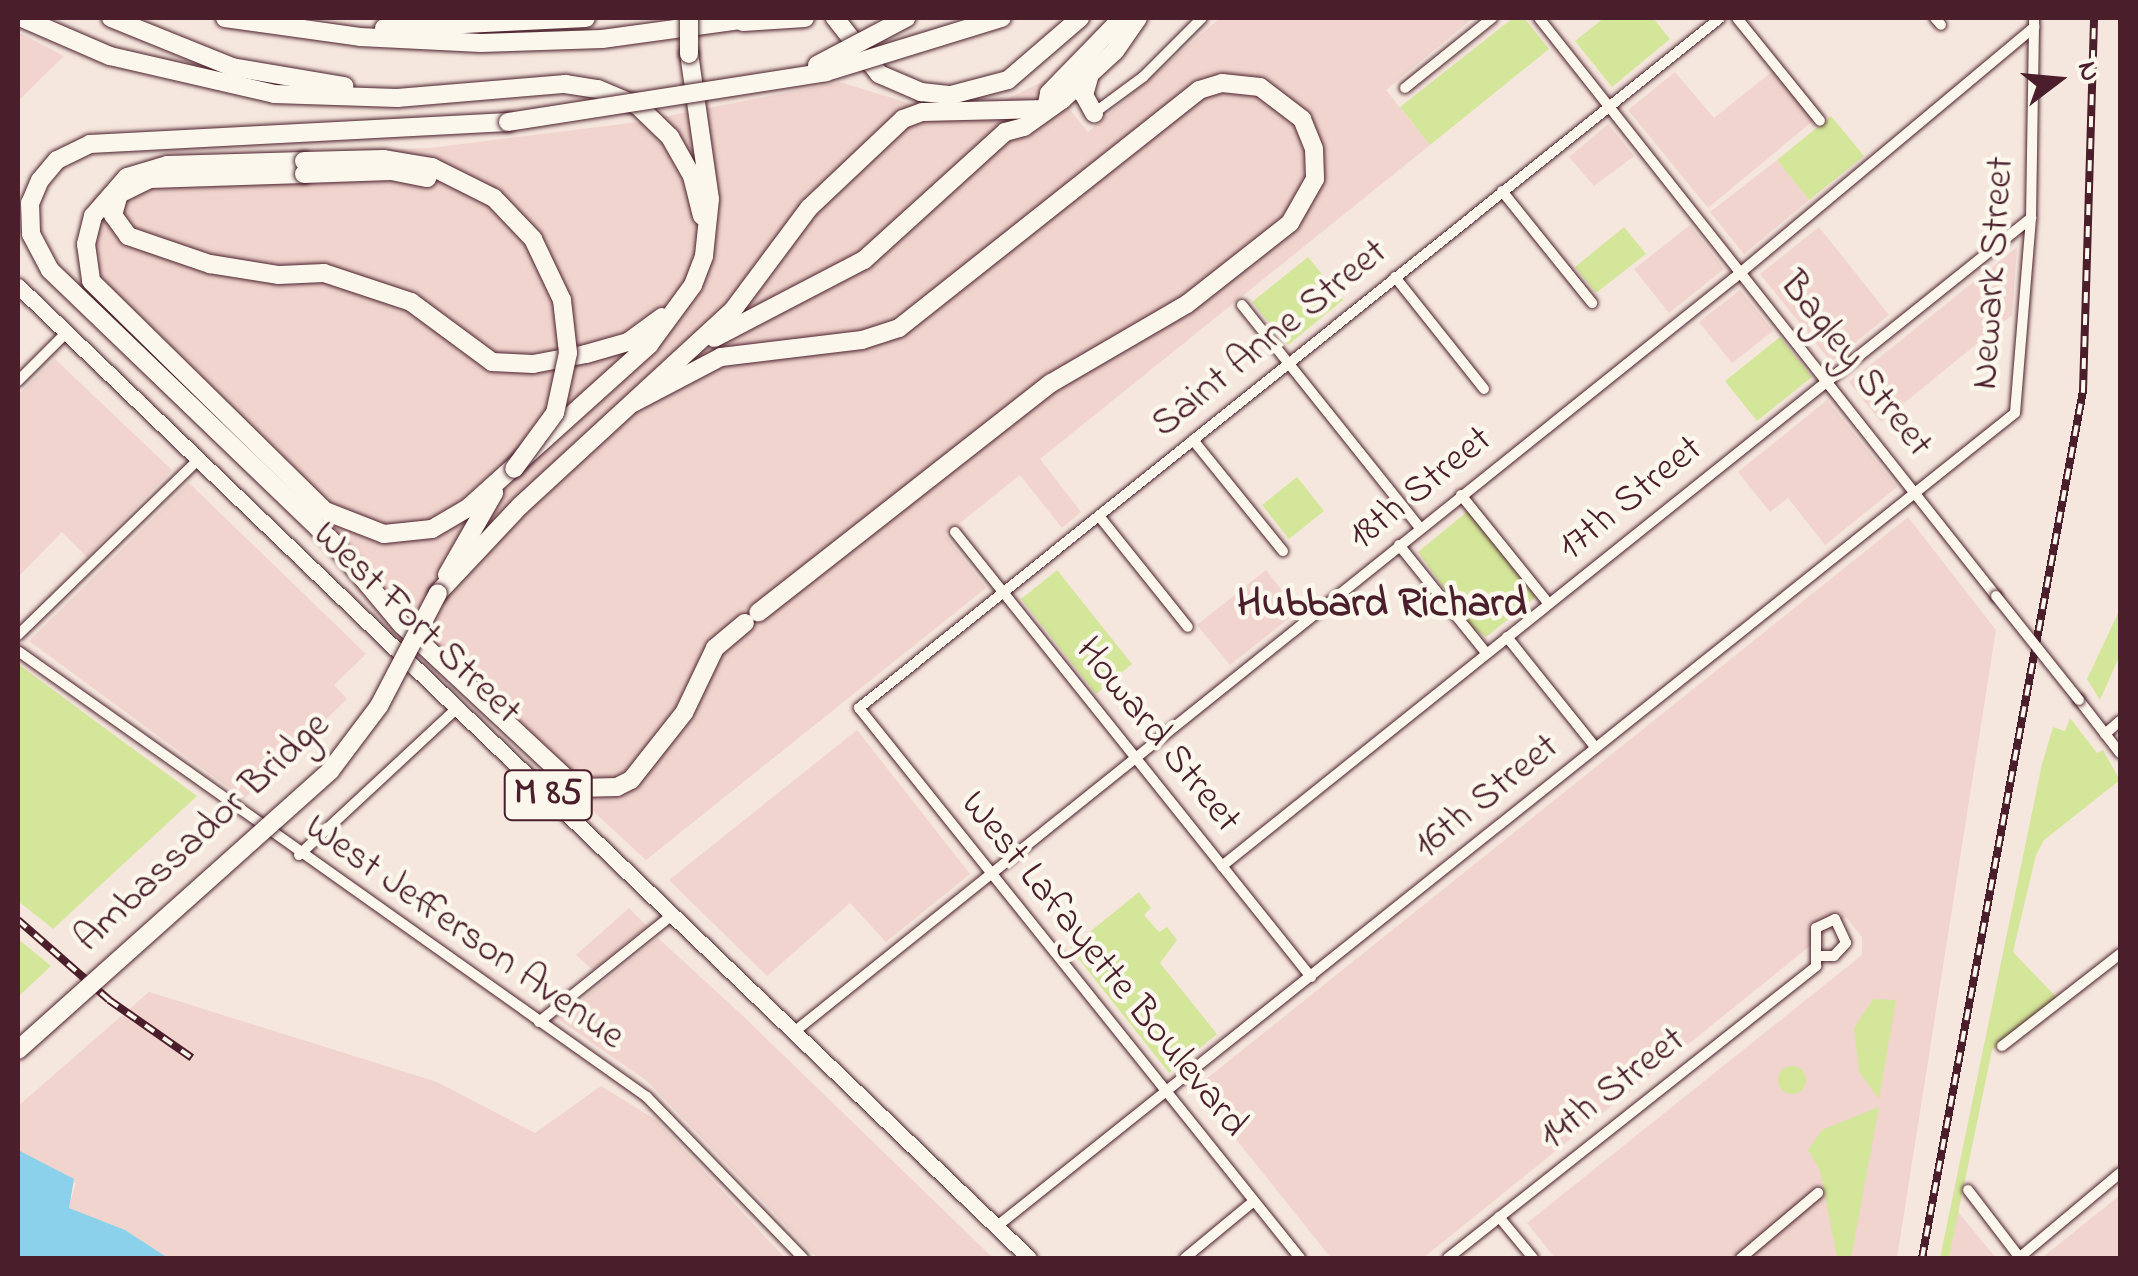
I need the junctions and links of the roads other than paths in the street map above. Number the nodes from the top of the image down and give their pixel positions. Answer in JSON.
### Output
{"nodes":[{"id":1,"x":22,"y":18,"type":"edge"},
{"id":2,"x":111,"y":18,"type":"edge"},
{"id":3,"x":224,"y":18,"type":"edge"},
{"id":4,"x":586,"y":18,"type":"edge"},
{"id":5,"x":689,"y":18,"type":"edge"},
{"id":6,"x":755,"y":18,"type":"edge"},
{"id":7,"x":804,"y":18,"type":"edge"},
{"id":8,"x":906,"y":18,"type":"edge"},
{"id":9,"x":1002,"y":18,"type":"edge"},
{"id":10,"x":1080,"y":18,"type":"edge"},
{"id":11,"x":1122,"y":18,"type":"edge"},
{"id":12,"x":1138,"y":18,"type":"edge"},
{"id":13,"x":1202,"y":18,"type":"edge"},
{"id":14,"x":1492,"y":18,"type":"edge"},
{"id":15,"x":1539,"y":18,"type":"edge"},
{"id":16,"x":1720,"y":18,"type":"edge"},
{"id":17,"x":1737,"y":18,"type":"edge"},
{"id":18,"x":2034,"y":22,"type":"edge"},
{"id":19,"x":722,"y":23,"type":"junction"},
{"id":20,"x":838,"y":24,"type":"edge"},
{"id":21,"x":264,"y":25,"type":"junction"},
{"id":22,"x":1098,"y":65,"type":"junction"},
{"id":23,"x":760,"y":85,"type":"junction"},
{"id":24,"x":1405,"y":88,"type":"dead end"},
{"id":25,"x":479,"y":90,"type":"junction"},
{"id":26,"x":1609,"y":105,"type":"junction"},
{"id":27,"x":1051,"y":107,"type":"junction"},
{"id":28,"x":1094,"y":113,"type":"junction"},
{"id":29,"x":1820,"y":121,"type":"dead end"},
{"id":30,"x":304,"y":167,"type":"junction"},
{"id":31,"x":1502,"y":191,"type":"junction"},
{"id":32,"x":2031,"y":218,"type":"junction"},
{"id":33,"x":707,"y":238,"type":"junction"},
{"id":34,"x":1742,"y":272,"type":"junction"},
{"id":35,"x":1395,"y":277,"type":"junction"},
{"id":36,"x":18,"y":286,"type":"edge"},
{"id":37,"x":686,"y":298,"type":"junction"},
{"id":38,"x":1592,"y":303,"type":"dead end"},
{"id":39,"x":1242,"y":305,"type":"dead end"},
{"id":40,"x":66,"y":333,"type":"junction"},
{"id":41,"x":684,"y":356,"type":"junction"},
{"id":42,"x":1288,"y":364,"type":"junction"},
{"id":43,"x":1829,"y":380,"type":"junction"},
{"id":44,"x":18,"y":381,"type":"edge"},
{"id":45,"x":1484,"y":389,"type":"dead end"},
{"id":46,"x":633,"y":403,"type":"junction"},
{"id":47,"x":2015,"y":413,"type":"joint"},
{"id":48,"x":1193,"y":440,"type":"junction"},
{"id":49,"x":198,"y":460,"type":"junction"},
{"id":50,"x":1916,"y":492,"type":"junction"},
{"id":51,"x":1461,"y":495,"type":"junction"},
{"id":52,"x":1099,"y":516,"type":"junction"},
{"id":53,"x":1420,"y":528,"type":"junction"},
{"id":54,"x":955,"y":532,"type":"dead end"},
{"id":55,"x":1399,"y":545,"type":"junction"},
{"id":56,"x":1283,"y":551,"type":"dead end"},
{"id":57,"x":1004,"y":592,"type":"junction"},
{"id":58,"x":438,"y":593,"type":"junction"},
{"id":59,"x":1548,"y":604,"type":"junction"},
{"id":60,"x":1188,"y":627,"type":"dead end"},
{"id":61,"x":18,"y":635,"type":"edge"},
{"id":62,"x":1507,"y":637,"type":"junction"},
{"id":63,"x":18,"y":651,"type":"edge"},
{"id":64,"x":1486,"y":653,"type":"junction"},
{"id":65,"x":457,"y":708,"type":"junction"},
{"id":66,"x":860,"y":708,"type":"joint"},
{"id":67,"x":2120,"y":721,"type":"edge"},
{"id":68,"x":2105,"y":734,"type":"junction"},
{"id":69,"x":1596,"y":748,"type":"junction"},
{"id":70,"x":2120,"y":753,"type":"edge"},
{"id":71,"x":1135,"y":757,"type":"junction"},
{"id":72,"x":299,"y":855,"type":"junction"},
{"id":73,"x":1222,"y":866,"type":"junction"},
{"id":74,"x":991,"y":873,"type":"junction"},
{"id":75,"x":672,"y":914,"type":"junction"},
{"id":76,"x":2120,"y":954,"type":"edge"},
{"id":77,"x":1818,"y":961,"type":"dead end"},
{"id":78,"x":1311,"y":976,"type":"junction"},
{"id":79,"x":539,"y":1022,"type":"junction"},
{"id":80,"x":794,"y":1032,"type":"junction"},
{"id":81,"x":2002,"y":1046,"type":"dead end"},
{"id":82,"x":18,"y":1050,"type":"edge"},
{"id":83,"x":1167,"y":1092,"type":"junction"},
{"id":84,"x":2120,"y":1173,"type":"edge"},
{"id":85,"x":1968,"y":1190,"type":"dead end"},
{"id":86,"x":1818,"y":1192,"type":"dead end"},
{"id":87,"x":1254,"y":1201,"type":"junction"},
{"id":88,"x":1499,"y":1216,"type":"junction"},
{"id":89,"x":996,"y":1227,"type":"junction"},
{"id":90,"x":803,"y":1258,"type":"edge"},
{"id":91,"x":1029,"y":1258,"type":"edge"},
{"id":92,"x":1185,"y":1258,"type":"edge"},
{"id":93,"x":1300,"y":1258,"type":"edge"},
{"id":94,"x":1448,"y":1258,"type":"edge"},
{"id":95,"x":1534,"y":1258,"type":"edge"},
{"id":96,"x":1741,"y":1258,"type":"edge"},
{"id":97,"x":2020,"y":1258,"type":"edge"}],
"edges":[{"from":1,"to":25,"type":"highway"},
{"from":2,"to":25,"type":"highway"},
{"from":3,"to":21,"type":"highway"},
{"from":4,"to":21,"type":"highway"},
{"from":5,"to":33,"type":"highway","bridge":true},
{"from":6,"to":19,"type":"highway"},
{"from":7,"to":19,"type":"highway"},
{"from":8,"to":23,"type":"highway","bridge":true},
{"from":9,"to":23,"type":"highway","bridge":true},
{"from":10,"to":20,"type":"highway"},
{"from":11,"to":27,"type":"highway"},
{"from":12,"to":22,"type":"highway"},
{"from":13,"to":28,"type":"street"},
{"from":14,"to":24,"type":"street"},
{"from":15,"to":26,"type":"street","name":"Bagley Street"},
{"from":16,"to":26,"type":"street","name":"Saint Anne Street"},
{"from":17,"to":29,"type":"street"},
{"from":18,"to":32,"type":"street","name":"Newark Street"},
{"from":18,"to":34,"type":"street","name":"18th Street"},
{"from":19,"to":21,"type":"highway"},
{"from":22,"to":27,"type":"highway"},
{"from":22,"to":28,"type":"highway"},
{"from":23,"to":46,"type":"highway","bridge":true},
{"from":25,"to":33,"type":"highway"},
{"from":26,"to":31,"type":"street","name":"Saint Anne Street"},
{"from":26,"to":34,"type":"street","name":"Bagley Street"},
{"from":27,"to":28,"type":"highway"},
{"from":27,"to":41,"type":"highway"},
{"from":27,"to":41,"type":"highway"},
{"from":30,"to":37,"type":"highway"},
{"from":30,"to":37,"type":"highway"},
{"from":30,"to":58,"type":"highway","bridge":true},
{"from":31,"to":35,"type":"street","name":"Saint Anne Street"},
{"from":31,"to":38,"type":"street"},
{"from":32,"to":43,"type":"street","name":"17th Street"},
{"from":32,"to":47,"type":"street","name":"Newark Street"},
{"from":33,"to":37,"type":"highway"},
{"from":34,"to":43,"type":"street","name":"Bagley Street"},
{"from":34,"to":51,"type":"street","name":"18th Street"},
{"from":35,"to":42,"type":"street","name":"Saint Anne Street"},
{"from":35,"to":45,"type":"street"},
{"from":36,"to":40,"type":"main road","name":"West Fort Street","number":"M 85"},
{"from":39,"to":42,"type":"street"},
{"from":40,"to":44,"type":"street"},
{"from":40,"to":49,"type":"main road","name":"West Fort Street","number":"M 85"},
{"from":41,"to":46,"type":"highway"},
{"from":42,"to":48,"type":"street","name":"Saint Anne Street"},
{"from":42,"to":53,"type":"street"},
{"from":43,"to":50,"type":"street","name":"Bagley Street"},
{"from":43,"to":59,"type":"street","name":"17th Street"},
{"from":46,"to":58,"type":"highway"},
{"from":47,"to":50,"type":"street","name":"16th Street"},
{"from":48,"to":52,"type":"street","name":"Saint Anne Street"},
{"from":48,"to":56,"type":"street"},
{"from":49,"to":61,"type":"street"},
{"from":49,"to":65,"type":"main road","name":"West Fort Street","number":"M 85"},
{"from":50,"to":68,"type":"street","name":"Bagley Street","bridge":true},
{"from":50,"to":69,"type":"street","name":"16th Street"},
{"from":51,"to":53,"type":"street","name":"18th Street"},
{"from":51,"to":59,"type":"street"},
{"from":52,"to":57,"type":"street","name":"Saint Anne Street"},
{"from":52,"to":60,"type":"street"},
{"from":53,"to":55,"type":"street","name":"18th Street"},
{"from":54,"to":57,"type":"street","name":"Howard Street"},
{"from":55,"to":64,"type":"street"},
{"from":55,"to":71,"type":"street","name":"18th Street"},
{"from":57,"to":66,"type":"street","name":"Saint Anne Street"},
{"from":57,"to":71,"type":"street","name":"Howard Street"},
{"from":58,"to":82,"type":"highway","name":"Ambassador Bridge","bridge":true},
{"from":59,"to":62,"type":"street","name":"17th Street"},
{"from":62,"to":64,"type":"street","name":"17th Street"},
{"from":62,"to":69,"type":"street"},
{"from":63,"to":72,"type":"street","name":"West Jefferson Avenue"},
{"from":64,"to":73,"type":"street","name":"17th Street"},
{"from":65,"to":72,"type":"street"},
{"from":65,"to":75,"type":"main road","name":"West Fort Street","number":"M 85"},
{"from":66,"to":74,"type":"street","name":"West Lafayette Boulevard"},
{"from":67,"to":68,"type":"street"},
{"from":68,"to":70,"type":"street","name":"Bagley Street"},
{"from":69,"to":78,"type":"street","name":"16th Street"},
{"from":71,"to":73,"type":"street","name":"Howard Street"},
{"from":71,"to":74,"type":"street","name":"18th Street"},
{"from":72,"to":79,"type":"street","name":"West Jefferson Avenue"},
{"from":73,"to":78,"type":"street","name":"Howard Street"},
{"from":74,"to":80,"type":"street","name":"18th Street"},
{"from":74,"to":83,"type":"street","name":"West Lafayette Boulevard"},
{"from":75,"to":79,"type":"street"},
{"from":75,"to":80,"type":"main road","name":"West Fort Street","number":"M 85"},
{"from":76,"to":81,"type":"street"},
{"from":77,"to":88,"type":"street","name":"14th Street"},
{"from":78,"to":83,"type":"street","name":"16th Street"},
{"from":79,"to":90,"type":"street","name":"West Jefferson Avenue"},
{"from":80,"to":89,"type":"main road","name":"West Fort Street","number":"M 85"},
{"from":83,"to":87,"type":"street","name":"West Lafayette Boulevard"},
{"from":83,"to":89,"type":"street","name":"16th Street"},
{"from":84,"to":97,"type":"street"},
{"from":85,"to":97,"type":"street"},
{"from":86,"to":96,"type":"street"},
{"from":87,"to":92,"type":"street"},
{"from":87,"to":93,"type":"street","name":"West Lafayette Boulevard"},
{"from":88,"to":94,"type":"street","name":"14th Street"},
{"from":88,"to":95,"type":"street"},
{"from":89,"to":91,"type":"main road","name":"West Fort Street","number":"M 85"}]}
